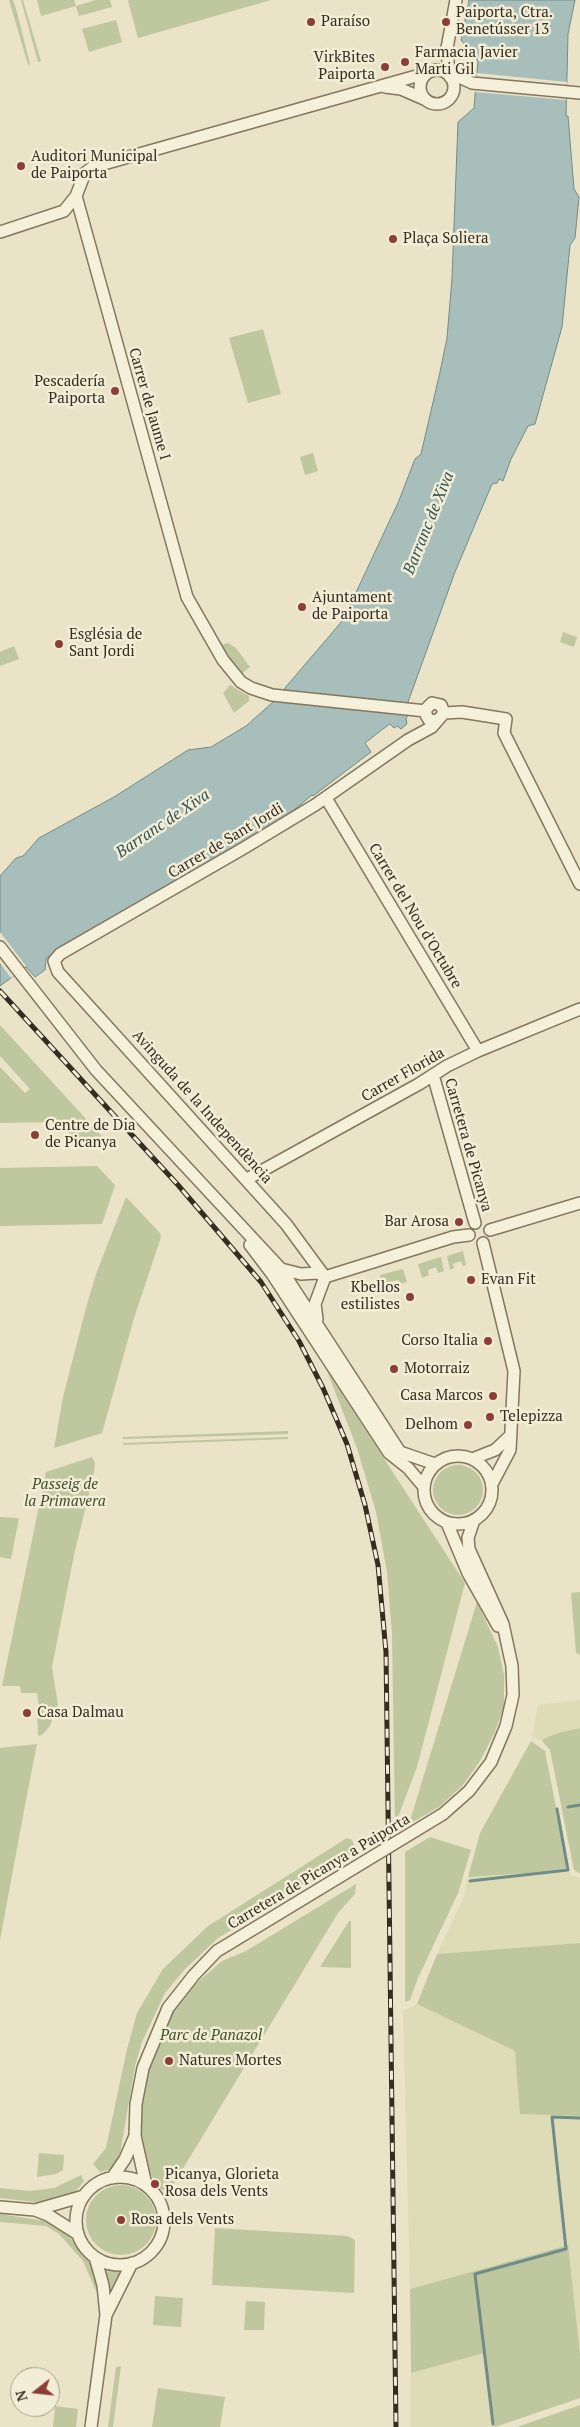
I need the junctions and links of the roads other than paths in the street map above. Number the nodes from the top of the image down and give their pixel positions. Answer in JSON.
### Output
{"nodes":[{"id":1,"x":456,"y":0,"type":"edge"},
{"id":2,"x":447,"y":48,"type":"junction"},
{"id":3,"x":430,"y":72,"type":"junction"},
{"id":4,"x":450,"y":76,"type":"junction"},
{"id":5,"x":474,"y":83,"type":"junction"},
{"id":6,"x":377,"y":87,"type":"junction"},
{"id":7,"x":454,"y":91,"type":"junction"},
{"id":8,"x":580,"y":93,"type":"edge"},
{"id":9,"x":424,"y":98,"type":"junction"},
{"id":10,"x":76,"y":196,"type":"junction"},
{"id":11,"x":0,"y":232,"type":"edge"},
{"id":12,"x":426,"y":713,"type":"junction"},
{"id":13,"x":440,"y":717,"type":"junction"},
{"id":14,"x":408,"y":740,"type":"junction"},
{"id":15,"x":326,"y":798,"type":"junction"},
{"id":16,"x":580,"y":884,"type":"edge"},
{"id":17,"x":0,"y":947,"type":"edge"},
{"id":18,"x":54,"y":961,"type":"joint"},
{"id":19,"x":580,"y":1009,"type":"edge"},
{"id":20,"x":478,"y":1050,"type":"junction"},
{"id":21,"x":432,"y":1075,"type":"junction"},
{"id":22,"x":247,"y":1179,"type":"junction"},
{"id":23,"x":580,"y":1203,"type":"edge"},
{"id":24,"x":225,"y":1211,"type":"junction"},
{"id":25,"x":474,"y":1223,"type":"junction"},
{"id":26,"x":490,"y":1230,"type":"junction"},
{"id":27,"x":469,"y":1235,"type":"junction"},
{"id":28,"x":483,"y":1243,"type":"junction"},
{"id":29,"x":281,"y":1269,"type":"junction"},
{"id":30,"x":325,"y":1277,"type":"junction"},
{"id":31,"x":317,"y":1323,"type":"junction"},
{"id":32,"x":511,"y":1435,"type":"junction"},
{"id":33,"x":472,"y":1459,"type":"junction"},
{"id":34,"x":436,"y":1464,"type":"junction"},
{"id":35,"x":492,"y":1484,"type":"junction"},
{"id":36,"x":424,"y":1487,"type":"junction"},
{"id":37,"x":474,"y":1520,"type":"junction"},
{"id":38,"x":447,"y":1523,"type":"junction"},
{"id":39,"x":504,"y":1636,"type":"junction"},
{"id":40,"x":135,"y":2136,"type":"junction"},
{"id":41,"x":112,"y":2178,"type":"junction"},
{"id":42,"x":146,"y":2184,"type":"junction"},
{"id":43,"x":84,"y":2196,"type":"junction"},
{"id":44,"x":0,"y":2207,"type":"edge"},
{"id":45,"x":35,"y":2210,"type":"junction"},
{"id":46,"x":78,"y":2234,"type":"junction"},
{"id":47,"x":95,"y":2257,"type":"junction"},
{"id":48,"x":132,"y":2263,"type":"junction"},
{"id":49,"x":106,"y":2316,"type":"junction"},
{"id":50,"x":91,"y":2427,"type":"edge"}],
"edges":[{"from":1,"to":2,"type":"street"},
{"from":2,"to":3,"type":"street"},
{"from":2,"to":4,"type":"street"},
{"from":3,"to":4,"type":"street"},
{"from":3,"to":6,"type":"street"},
{"from":3,"to":9,"type":"street"},
{"from":4,"to":5,"type":"street"},
{"from":4,"to":7,"type":"street"},
{"from":5,"to":7,"type":"street"},
{"from":5,"to":8,"type":"street"},
{"from":6,"to":9,"type":"street"},
{"from":6,"to":10,"type":"street"},
{"from":7,"to":9,"type":"street"},
{"from":10,"to":11,"type":"street"},
{"from":10,"to":12,"type":"street","name":"Carrer de Jaume I"},
{"from":12,"to":13,"type":"street"},
{"from":12,"to":13,"type":"street"},
{"from":12,"to":14,"type":"street","name":"Carrer de Sant Jordi"},
{"from":13,"to":14,"type":"street","name":"Carrer de Sant Jordi"},
{"from":13,"to":16,"type":"street"},
{"from":14,"to":15,"type":"street","name":"Carrer de Sant Jordi"},
{"from":15,"to":18,"type":"street","name":"Carrer de Sant Jordi"},
{"from":15,"to":20,"type":"street","name":"Carrer del Nou d'Octubre"},
{"from":17,"to":24,"type":"street"},
{"from":18,"to":22,"type":"street","name":"Avinguda de la Independència"},
{"from":19,"to":20,"type":"street","name":"Carrer Florida"},
{"from":20,"to":21,"type":"street","name":"Carrer Florida"},
{"from":21,"to":22,"type":"street","name":"Carrer Florida"},
{"from":21,"to":25,"type":"street","name":"Carretera de Picanya"},
{"from":22,"to":30,"type":"street","name":"Avinguda de la Independència"},
{"from":23,"to":26,"type":"street"},
{"from":24,"to":29,"type":"street"},
{"from":24,"to":36,"type":"street"},
{"from":25,"to":26,"type":"street"},
{"from":25,"to":27,"type":"street"},
{"from":26,"to":28,"type":"street"},
{"from":27,"to":28,"type":"street"},
{"from":27,"to":30,"type":"street"},
{"from":28,"to":32,"type":"street"},
{"from":29,"to":30,"type":"street"},
{"from":29,"to":31,"type":"street"},
{"from":30,"to":31,"type":"street"},
{"from":31,"to":34,"type":"street"},
{"from":32,"to":33,"type":"street"},
{"from":32,"to":35,"type":"street"},
{"from":33,"to":34,"type":"street"},
{"from":33,"to":35,"type":"street"},
{"from":34,"to":36,"type":"street"},
{"from":35,"to":37,"type":"street"},
{"from":36,"to":38,"type":"street"},
{"from":37,"to":38,"type":"street"},
{"from":37,"to":39,"type":"street","name":"Carretera de Picanya a Paiporta"},
{"from":38,"to":39,"type":"street","name":"Carretera de Picanya a Paiporta"},
{"from":39,"to":40,"type":"street","name":"Carretera de Picanya a Paiporta","bridge":true},
{"from":40,"to":41,"type":"street","name":"Carretera de Picanya a Paiporta"},
{"from":40,"to":42,"type":"street","name":"Carretera de Picanya a Paiporta"},
{"from":41,"to":42,"type":"street"},
{"from":41,"to":43,"type":"street"},
{"from":42,"to":48,"type":"street"},
{"from":43,"to":45,"type":"street"},
{"from":43,"to":46,"type":"street"},
{"from":44,"to":45,"type":"street"},
{"from":45,"to":46,"type":"street"},
{"from":46,"to":47,"type":"street"},
{"from":47,"to":48,"type":"street"},
{"from":47,"to":49,"type":"street"},
{"from":48,"to":49,"type":"street"},
{"from":49,"to":50,"type":"street"}]}
